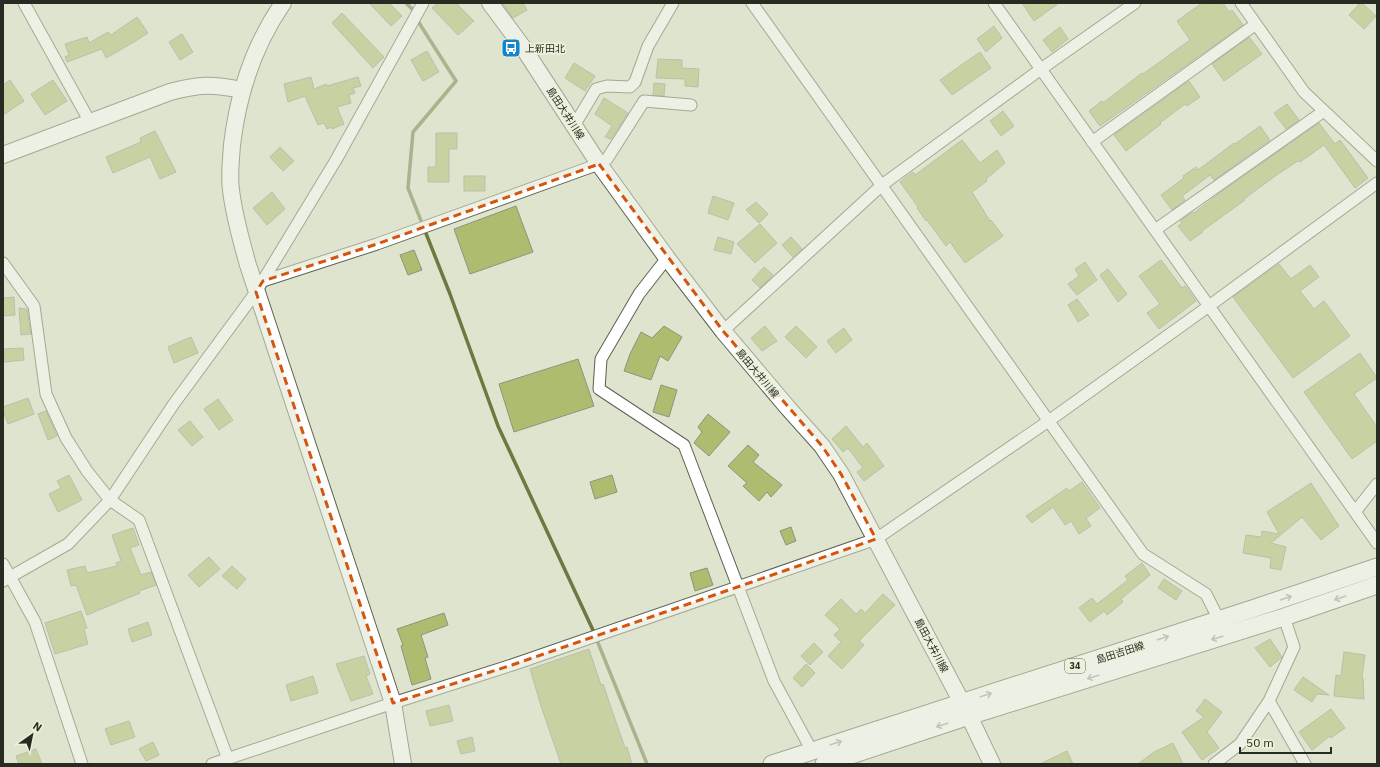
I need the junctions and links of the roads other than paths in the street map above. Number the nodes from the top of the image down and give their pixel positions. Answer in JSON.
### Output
{"nodes":[{"id":1,"x":24,"y":3,"type":"edge"},
{"id":2,"x":283,"y":3,"type":"edge"},
{"id":3,"x":423,"y":3,"type":"edge"},
{"id":4,"x":490,"y":3,"type":"edge"},
{"id":5,"x":673,"y":3,"type":"edge"},
{"id":6,"x":752,"y":3,"type":"edge"},
{"id":7,"x":994,"y":3,"type":"edge"},
{"id":8,"x":1136,"y":3,"type":"edge"},
{"id":9,"x":1241,"y":3,"type":"edge"},
{"id":10,"x":1256,"y":24,"type":"junction"},
{"id":11,"x":1040,"y":69,"type":"junction"},
{"id":12,"x":242,"y":90,"type":"junction"},
{"id":13,"x":691,"y":105,"type":"dead end"},
{"id":14,"x":1324,"y":111,"type":"junction"},
{"id":15,"x":90,"y":122,"type":"junction"},
{"id":16,"x":574,"y":126,"type":"junction"},
{"id":17,"x":1092,"y":142,"type":"junction"},
{"id":18,"x":3,"y":154,"type":"edge"},
{"id":19,"x":1377,"y":161,"type":"edge"},
{"id":20,"x":599,"y":164,"type":"junction"},
{"id":21,"x":1377,"y":183,"type":"edge"},
{"id":22,"x":882,"y":185,"type":"junction"},
{"id":23,"x":1155,"y":230,"type":"junction"},
{"id":24,"x":667,"y":258,"type":"junction"},
{"id":25,"x":3,"y":263,"type":"edge"},
{"id":26,"x":260,"y":286,"type":"junction"},
{"id":27,"x":1209,"y":306,"type":"junction"},
{"id":28,"x":723,"y":331,"type":"junction"},
{"id":29,"x":1050,"y":420,"type":"junction"},
{"id":30,"x":1377,"y":484,"type":"edge"},
{"id":31,"x":110,"y":500,"type":"junction"},
{"id":32,"x":1355,"y":512,"type":"junction"},
{"id":33,"x":876,"y":539,"type":"junction"},
{"id":34,"x":1377,"y":543,"type":"edge"},
{"id":35,"x":3,"y":564,"type":"edge"},
{"id":36,"x":1377,"y":567,"type":"edge"},
{"id":37,"x":7,"y":579,"type":"edge"},
{"id":38,"x":1377,"y":585,"type":"edge"},
{"id":39,"x":738,"y":587,"type":"junction"},
{"id":40,"x":1284,"y":617,"type":"junction"},
{"id":41,"x":1220,"y":620,"type":"junction"},
{"id":42,"x":1269,"y":701,"type":"junction"},
{"id":43,"x":393,"y":703,"type":"junction"},
{"id":44,"x":966,"y":709,"type":"junction"},
{"id":45,"x":812,"y":751,"type":"junction"},
{"id":46,"x":228,"y":759,"type":"junction"},
{"id":47,"x":82,"y":764,"type":"edge"},
{"id":48,"x":212,"y":764,"type":"edge"},
{"id":49,"x":403,"y":764,"type":"edge"},
{"id":50,"x":772,"y":764,"type":"edge"},
{"id":51,"x":824,"y":764,"type":"edge"},
{"id":52,"x":992,"y":764,"type":"edge"},
{"id":53,"x":1214,"y":764,"type":"edge"},
{"id":54,"x":1305,"y":764,"type":"edge"}],
"edges":[{"from":1,"to":15,"type":"street"},
{"from":2,"to":12,"type":"street"},
{"from":3,"to":26,"type":"street"},
{"from":4,"to":16,"type":"street","name":"島田大井川線"},
{"from":5,"to":16,"type":"street"},
{"from":6,"to":22,"type":"street"},
{"from":7,"to":11,"type":"street"},
{"from":8,"to":11,"type":"street"},
{"from":9,"to":10,"type":"street"},
{"from":10,"to":14,"type":"street"},
{"from":10,"to":17,"type":"street"},
{"from":11,"to":17,"type":"street"},
{"from":11,"to":22,"type":"street"},
{"from":12,"to":15,"type":"street"},
{"from":12,"to":26,"type":"street"},
{"from":13,"to":20,"type":"street"},
{"from":14,"to":19,"type":"street"},
{"from":14,"to":23,"type":"street"},
{"from":15,"to":18,"type":"street"},
{"from":16,"to":20,"type":"street","name":"島田大井川線"},
{"from":17,"to":23,"type":"street"},
{"from":20,"to":24,"type":"street","name":"島田大井川線"},
{"from":20,"to":26,"type":"street"},
{"from":21,"to":27,"type":"street"},
{"from":22,"to":28,"type":"street"},
{"from":22,"to":29,"type":"street"},
{"from":23,"to":27,"type":"street"},
{"from":24,"to":28,"type":"street","name":"島田大井川線"},
{"from":24,"to":39,"type":"street"},
{"from":25,"to":31,"type":"street"},
{"from":26,"to":31,"type":"street"},
{"from":26,"to":43,"type":"street"},
{"from":27,"to":29,"type":"street"},
{"from":27,"to":32,"type":"street"},
{"from":28,"to":33,"type":"street","name":"島田大井川線"},
{"from":29,"to":33,"type":"street"},
{"from":29,"to":41,"type":"street"},
{"from":30,"to":32,"type":"street"},
{"from":31,"to":37,"type":"street"},
{"from":31,"to":46,"type":"street"},
{"from":32,"to":34,"type":"street"},
{"from":33,"to":39,"type":"street"},
{"from":33,"to":44,"type":"street","name":"島田大井川線"},
{"from":35,"to":37,"type":"street"},
{"from":41,"to":36,"type":"main road","name":"島田吉田線","number":"34","one_way":true},
{"from":37,"to":47,"type":"street"},
{"from":38,"to":40,"type":"main road","name":"島田吉田線","number":"34","one_way":true},
{"from":39,"to":43,"type":"street"},
{"from":39,"to":45,"type":"street"},
{"from":40,"to":42,"type":"street"},
{"from":40,"to":44,"type":"main road","name":"島田吉田線","number":"34","one_way":true},
{"from":44,"to":41,"type":"main road","name":"島田吉田線","number":"34","one_way":true},
{"from":42,"to":53,"type":"street"},
{"from":42,"to":54,"type":"street"},
{"from":43,"to":46,"type":"street"},
{"from":43,"to":49,"type":"street"},
{"from":45,"to":44,"type":"main road","name":"島田吉田線","number":"34","one_way":true},
{"from":44,"to":51,"type":"main road","name":"島田吉田線","number":"34","one_way":true},
{"from":44,"to":52,"type":"street","name":"島田大井川線"},
{"from":45,"to":50,"type":"main road","name":"島田吉田線","number":"34"},
{"from":46,"to":48,"type":"street"}]}
